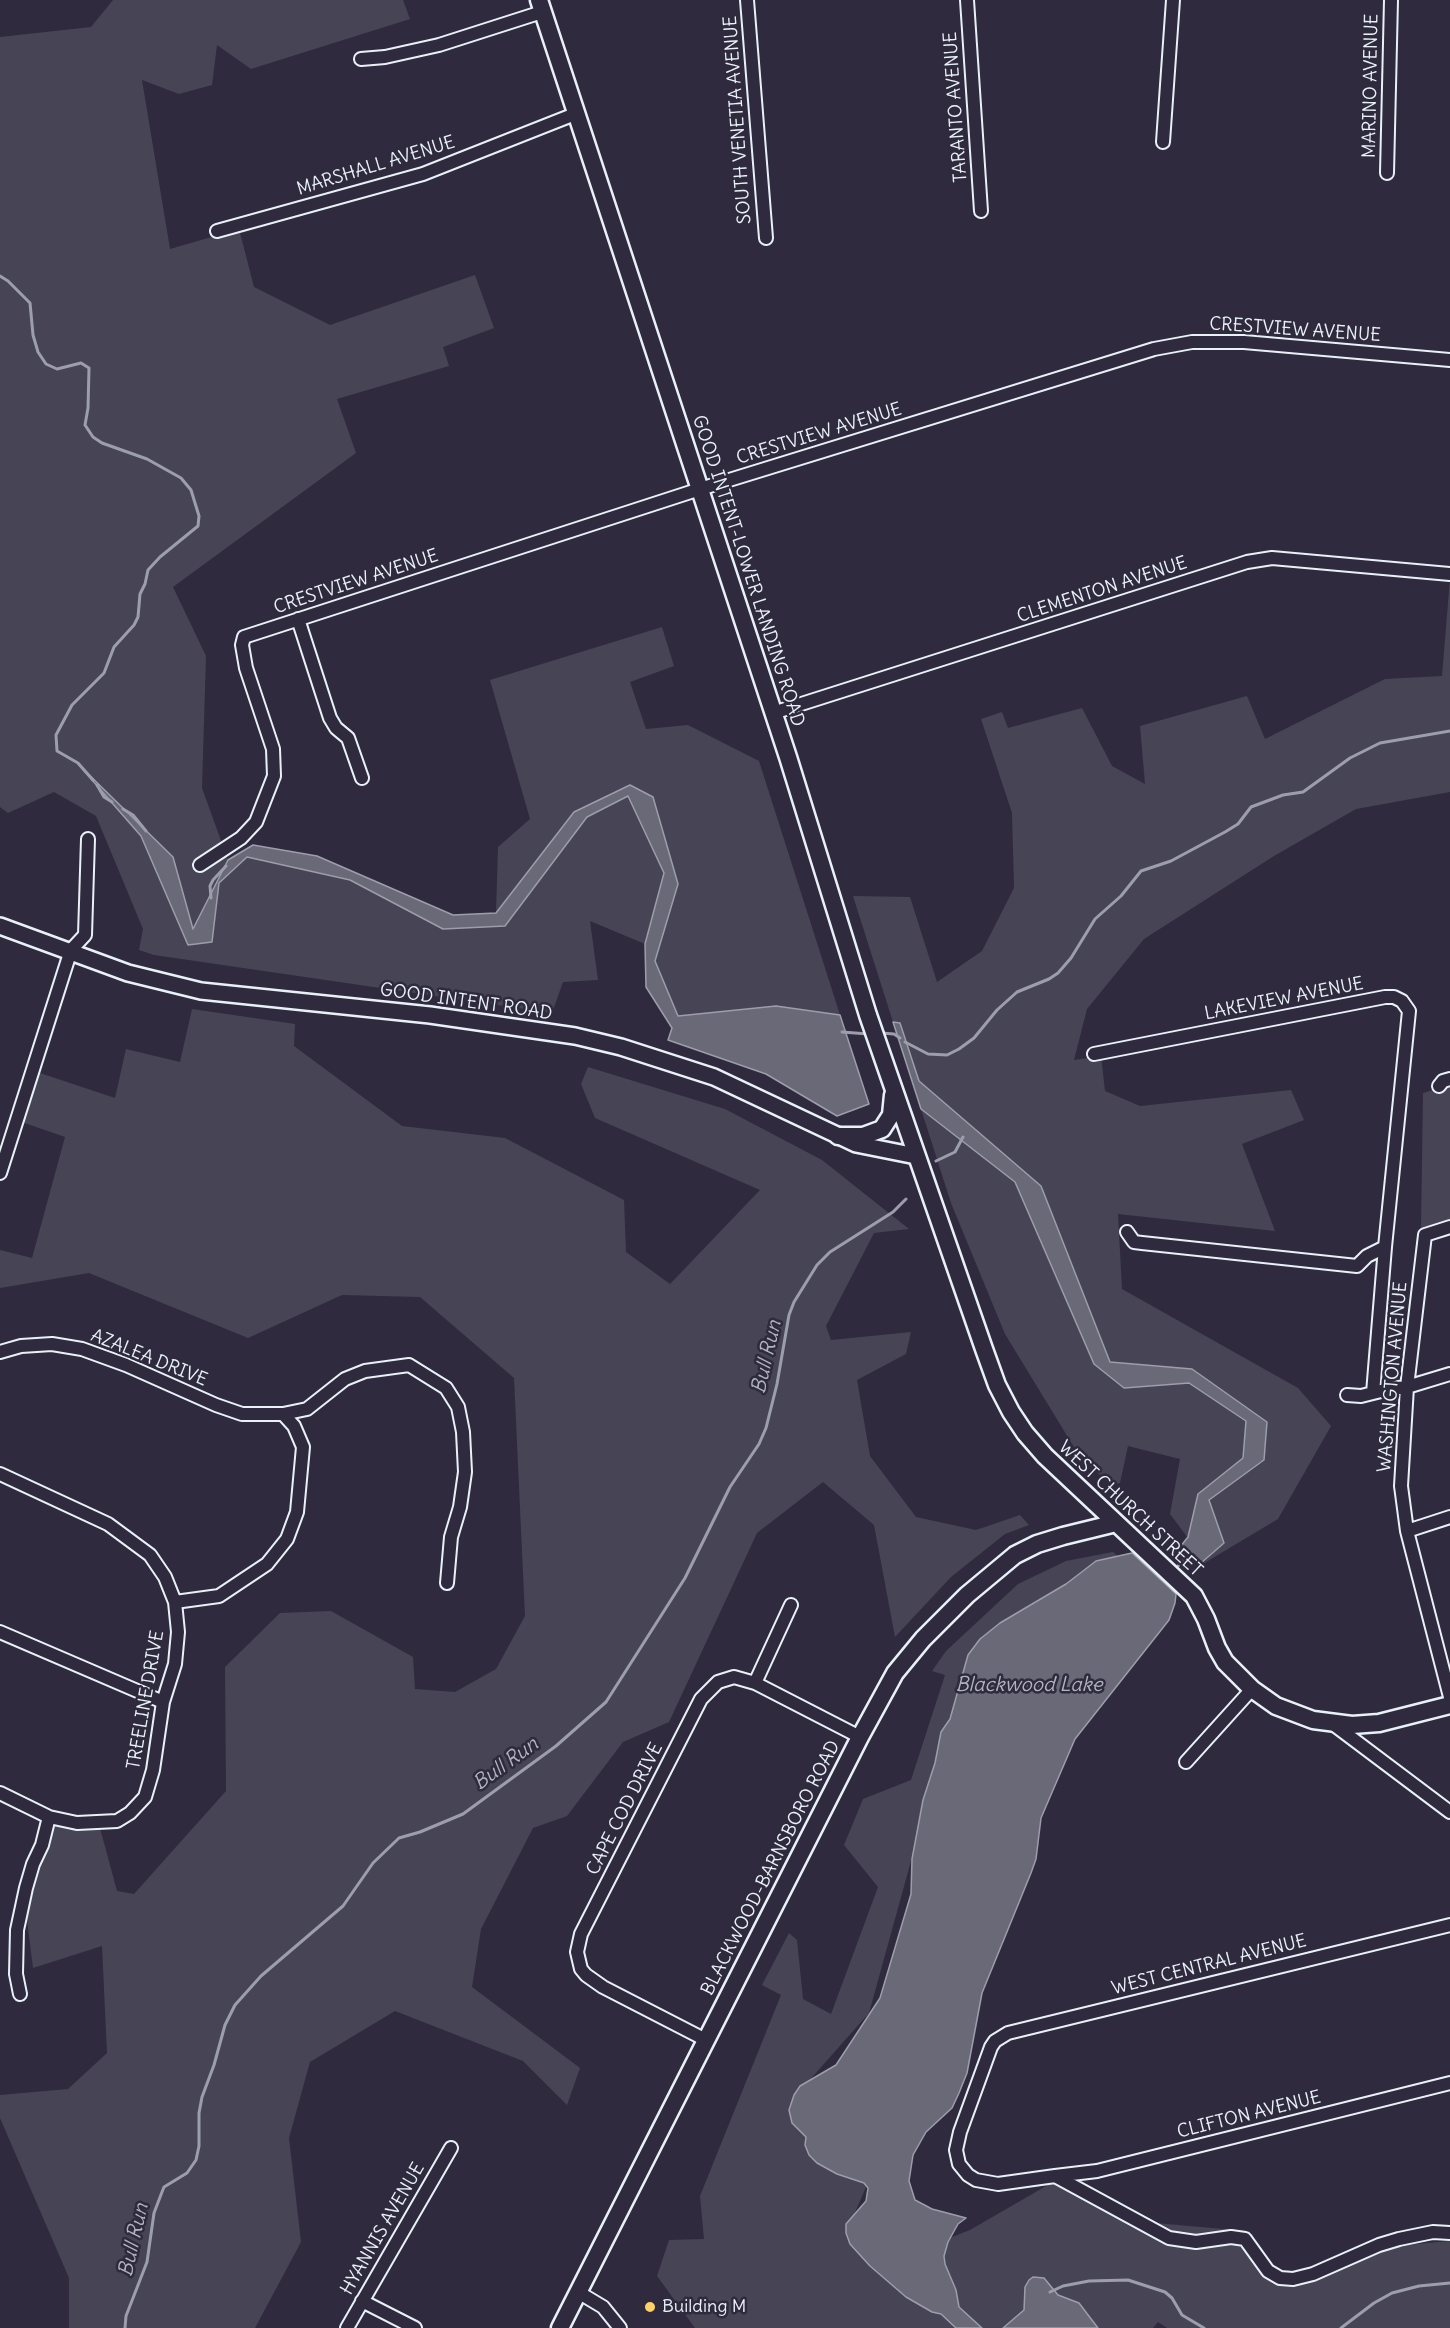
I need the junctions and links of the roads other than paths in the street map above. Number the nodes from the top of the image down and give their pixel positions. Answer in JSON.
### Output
{"nodes":[{"id":1,"x":747,"y":0,"type":"edge"},
{"id":2,"x":967,"y":0,"type":"edge"},
{"id":3,"x":1173,"y":0,"type":"edge"},
{"id":4,"x":1391,"y":0,"type":"edge"},
{"id":5,"x":541,"y":6,"type":"edge"},
{"id":6,"x":361,"y":59,"type":"dead end"},
{"id":7,"x":575,"y":114,"type":"junction"},
{"id":8,"x":1163,"y":142,"type":"dead end"},
{"id":9,"x":1387,"y":173,"type":"dead end"},
{"id":10,"x":981,"y":212,"type":"dead end"},
{"id":11,"x":217,"y":231,"type":"dead end"},
{"id":12,"x":766,"y":238,"type":"dead end"},
{"id":13,"x":1450,"y":360,"type":"edge"},
{"id":14,"x":700,"y":489,"type":"junction"},
{"id":15,"x":1450,"y":574,"type":"edge"},
{"id":16,"x":298,"y":620,"type":"junction"},
{"id":17,"x":773,"y":713,"type":"junction"},
{"id":18,"x":362,"y":778,"type":"dead end"},
{"id":19,"x":88,"y":839,"type":"dead end"},
{"id":20,"x":200,"y":865,"type":"dead end"},
{"id":21,"x":0,"y":926,"type":"edge"},
{"id":22,"x":71,"y":950,"type":"junction"},
{"id":23,"x":1094,"y":1054,"type":"dead end"},
{"id":24,"x":1402,"y":1079,"type":"joint"},
{"id":25,"x":1450,"y":1079,"type":"edge"},
{"id":26,"x":1439,"y":1086,"type":"dead end"},
{"id":27,"x":893,"y":1089,"type":"junction"},
{"id":28,"x":838,"y":1136,"type":"junction"},
{"id":29,"x":916,"y":1156,"type":"junction"},
{"id":30,"x":0,"y":1173,"type":"edge"},
{"id":31,"x":1450,"y":1227,"type":"edge"},
{"id":32,"x":1126,"y":1232,"type":"dead end"},
{"id":33,"x":1385,"y":1247,"type":"junction"},
{"id":34,"x":0,"y":1352,"type":"edge"},
{"id":35,"x":1450,"y":1374,"type":"edge"},
{"id":36,"x":1407,"y":1387,"type":"junction"},
{"id":37,"x":1373,"y":1394,"type":"junction"},
{"id":38,"x":1347,"y":1395,"type":"dead end"},
{"id":39,"x":283,"y":1414,"type":"junction"},
{"id":40,"x":0,"y":1474,"type":"edge"},
{"id":41,"x":1450,"y":1517,"type":"edge"},
{"id":42,"x":1116,"y":1523,"type":"junction"},
{"id":43,"x":1407,"y":1531,"type":"junction"},
{"id":44,"x":447,"y":1583,"type":"dead end"},
{"id":45,"x":174,"y":1602,"type":"junction"},
{"id":46,"x":791,"y":1605,"type":"dead end"},
{"id":47,"x":0,"y":1632,"type":"edge"},
{"id":48,"x":755,"y":1683,"type":"junction"},
{"id":49,"x":1252,"y":1689,"type":"junction"},
{"id":50,"x":1450,"y":1697,"type":"edge"},
{"id":51,"x":163,"y":1702,"type":"junction"},
{"id":52,"x":1450,"y":1705,"type":"edge"},
{"id":53,"x":1332,"y":1723,"type":"junction"},
{"id":54,"x":860,"y":1737,"type":"junction"},
{"id":55,"x":1186,"y":1762,"type":"dead end"},
{"id":56,"x":0,"y":1793,"type":"edge"},
{"id":57,"x":1450,"y":1812,"type":"edge"},
{"id":58,"x":49,"y":1816,"type":"junction"},
{"id":59,"x":1450,"y":1925,"type":"edge"},
{"id":60,"x":20,"y":1994,"type":"dead end"},
{"id":61,"x":706,"y":2040,"type":"junction"},
{"id":62,"x":1450,"y":2084,"type":"edge"},
{"id":63,"x":451,"y":2148,"type":"dead end"},
{"id":64,"x":1055,"y":2176,"type":"junction"},
{"id":65,"x":1450,"y":2233,"type":"edge"},
{"id":66,"x":578,"y":2292,"type":"junction"},
{"id":67,"x":362,"y":2301,"type":"junction"},
{"id":68,"x":346,"y":2328,"type":"edge"},
{"id":69,"x":415,"y":2328,"type":"edge"},
{"id":70,"x":560,"y":2328,"type":"edge"},
{"id":71,"x":620,"y":2328,"type":"edge"}],
"edges":[{"from":1,"to":12,"type":"street","name":"SOUTH VENETIA AVENUE"},
{"from":2,"to":10,"type":"street","name":"TARANTO AVENUE"},
{"from":3,"to":8,"type":"street"},
{"from":4,"to":9,"type":"street","name":"MARINO AVENUE"},
{"from":5,"to":6,"type":"street"},
{"from":5,"to":7,"type":"main road","name":"GOOD INTENT-LOWER LANDING ROAD"},
{"from":7,"to":11,"type":"street","name":"MARSHALL AVENUE"},
{"from":7,"to":14,"type":"main road","name":"GOOD INTENT-LOWER LANDING ROAD"},
{"from":13,"to":14,"type":"street","name":"CRESTVIEW AVENUE"},
{"from":14,"to":16,"type":"street","name":"CRESTVIEW AVENUE"},
{"from":14,"to":17,"type":"main road","name":"GOOD INTENT-LOWER LANDING ROAD"},
{"from":15,"to":17,"type":"street","name":"CLEMENTON AVENUE"},
{"from":16,"to":18,"type":"street"},
{"from":16,"to":20,"type":"street","name":"CRESTVIEW AVENUE"},
{"from":17,"to":27,"type":"main road","name":"GOOD INTENT-LOWER LANDING ROAD"},
{"from":19,"to":22,"type":"street"},
{"from":21,"to":22,"type":"street","name":"GOOD INTENT ROAD"},
{"from":22,"to":28,"type":"street","name":"GOOD INTENT ROAD"},
{"from":22,"to":30,"type":"street"},
{"from":23,"to":24,"type":"street","name":"LAKEVIEW AVENUE"},
{"from":24,"to":33,"type":"street","name":"WASHINGTON AVENUE"},
{"from":25,"to":26,"type":"street"},
{"from":27,"to":28,"type":"main road"},
{"from":27,"to":29,"type":"main road","name":"GOOD INTENT-LOWER LANDING ROAD"},
{"from":28,"to":29,"type":"street","name":"GOOD INTENT ROAD"},
{"from":29,"to":42,"type":"main road","name":"WEST CHURCH STREET"},
{"from":31,"to":36,"type":"street","name":"WASHINGTON AVENUE"},
{"from":32,"to":33,"type":"street"},
{"from":33,"to":37,"type":"street","name":"WASHINGTON AVENUE"},
{"from":34,"to":39,"type":"street","name":"AZALEA DRIVE"},
{"from":35,"to":36,"type":"street"},
{"from":36,"to":37,"type":"street"},
{"from":36,"to":43,"type":"street","name":"WASHINGTON AVENUE"},
{"from":37,"to":38,"type":"street"},
{"from":39,"to":44,"type":"street","name":"AZALEA DRIVE"},
{"from":39,"to":45,"type":"street"},
{"from":40,"to":45,"type":"street","name":"TREELINE DRIVE"},
{"from":41,"to":43,"type":"street"},
{"from":42,"to":49,"type":"main road","name":"WEST CHURCH STREET"},
{"from":42,"to":54,"type":"main road","name":"BLACKWOOD-BARNSBORO ROAD"},
{"from":43,"to":50,"type":"street","name":"WASHINGTON AVENUE"},
{"from":45,"to":51,"type":"street","name":"TREELINE DRIVE"},
{"from":46,"to":48,"type":"street"},
{"from":47,"to":51,"type":"street"},
{"from":48,"to":54,"type":"street","name":"CAPE COD DRIVE"},
{"from":48,"to":61,"type":"street","name":"CAPE COD DRIVE"},
{"from":49,"to":53,"type":"main road","name":"WEST CHURCH STREET"},
{"from":49,"to":55,"type":"street"},
{"from":51,"to":58,"type":"street","name":"TREELINE DRIVE"},
{"from":52,"to":53,"type":"main road","name":"WEST CHURCH STREET"},
{"from":53,"to":57,"type":"street"},
{"from":54,"to":61,"type":"main road","name":"BLACKWOOD-BARNSBORO ROAD"},
{"from":56,"to":58,"type":"street","name":"TREELINE DRIVE"},
{"from":58,"to":60,"type":"street"},
{"from":59,"to":64,"type":"street","name":"WEST CENTRAL AVENUE"},
{"from":61,"to":66,"type":"main road","name":"BLACKWOOD-BARNSBORO ROAD"},
{"from":62,"to":64,"type":"street","name":"CLIFTON AVENUE"},
{"from":63,"to":67,"type":"street","name":"HYANNIS AVENUE"},
{"from":64,"to":65,"type":"street"},
{"from":66,"to":70,"type":"main road","name":"BLACKWOOD-BARNSBORO ROAD"},
{"from":66,"to":71,"type":"street"},
{"from":67,"to":68,"type":"street","name":"HYANNIS AVENUE"},
{"from":67,"to":69,"type":"street"}]}
